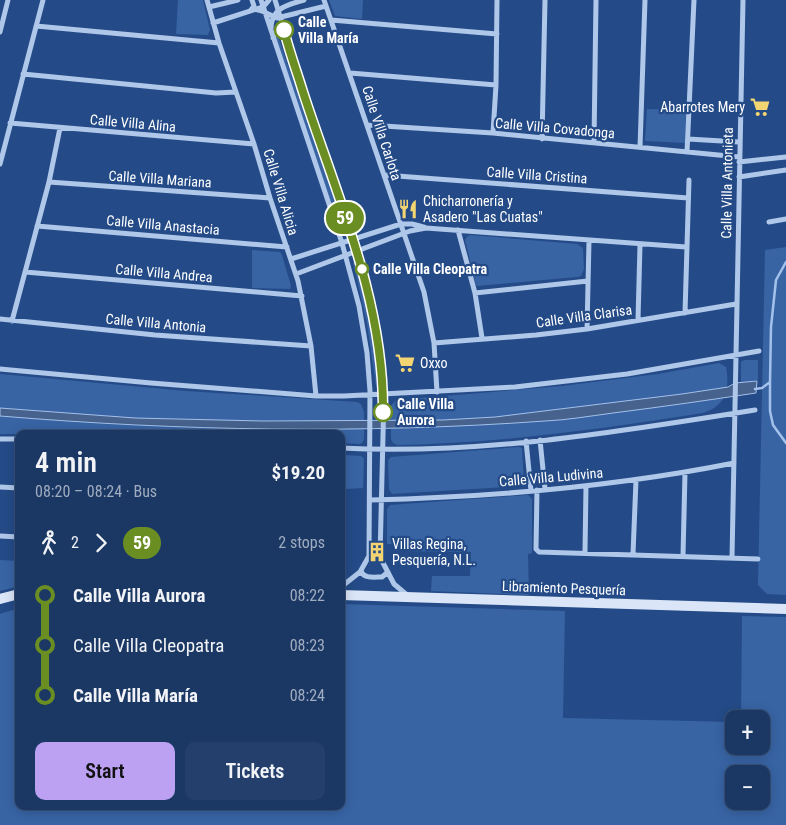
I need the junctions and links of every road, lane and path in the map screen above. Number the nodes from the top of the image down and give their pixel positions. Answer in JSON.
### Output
{"nodes":[{"id":1,"x":8,"y":0,"type":"edge"},
{"id":2,"x":43,"y":0,"type":"edge"},
{"id":3,"x":207,"y":0,"type":"edge"},
{"id":4,"x":238,"y":0,"type":"edge"},
{"id":5,"x":252,"y":0,"type":"edge"},
{"id":6,"x":261,"y":0,"type":"edge"},
{"id":7,"x":269,"y":0,"type":"edge"},
{"id":8,"x":304,"y":0,"type":"edge"},
{"id":9,"x":320,"y":0,"type":"edge"},
{"id":10,"x":497,"y":0,"type":"edge"},
{"id":11,"x":545,"y":0,"type":"edge"},
{"id":12,"x":596,"y":0,"type":"edge"},
{"id":13,"x":645,"y":0,"type":"edge"},
{"id":14,"x":694,"y":0,"type":"edge"},
{"id":15,"x":743,"y":0,"type":"edge"},
{"id":16,"x":275,"y":1,"type":"edge"},
{"id":17,"x":325,"y":3,"type":"edge"},
{"id":18,"x":286,"y":5,"type":"junction"},
{"id":19,"x":208,"y":7,"type":"junction"},
{"id":20,"x":317,"y":8,"type":"junction"},
{"id":21,"x":263,"y":9,"type":"junction"},
{"id":22,"x":252,"y":10,"type":"junction"},
{"id":23,"x":278,"y":10,"type":"junction"},
{"id":24,"x":288,"y":16,"type":"junction"},
{"id":25,"x":273,"y":18,"type":"junction"},
{"id":26,"x":280,"y":18,"type":"junction"},
{"id":27,"x":330,"y":20,"type":"junction"},
{"id":28,"x":213,"y":23,"type":"junction"},
{"id":29,"x":36,"y":26,"type":"junction"},
{"id":30,"x":283,"y":27,"type":"junction"},
{"id":31,"x":0,"y":32,"type":"edge"},
{"id":32,"x":271,"y":32,"type":"junction"},
{"id":33,"x":285,"y":34,"type":"junction"},
{"id":34,"x":497,"y":34,"type":"junction"},
{"id":35,"x":273,"y":38,"type":"junction"},
{"id":36,"x":219,"y":43,"type":"junction"},
{"id":37,"x":350,"y":73,"type":"junction"},
{"id":38,"x":23,"y":74,"type":"junction"},
{"id":39,"x":496,"y":85,"type":"junction"},
{"id":40,"x":236,"y":92,"type":"junction"},
{"id":41,"x":10,"y":123,"type":"junction"},
{"id":42,"x":368,"y":124,"type":"junction"},
{"id":43,"x":60,"y":128,"type":"junction"},
{"id":44,"x":493,"y":134,"type":"junction"},
{"id":45,"x":542,"y":139,"type":"junction"},
{"id":46,"x":688,"y":139,"type":"junction"},
{"id":47,"x":739,"y":142,"type":"junction"},
{"id":48,"x":594,"y":143,"type":"junction"},
{"id":49,"x":254,"y":144,"type":"junction"},
{"id":50,"x":640,"y":148,"type":"junction"},
{"id":51,"x":687,"y":152,"type":"junction"},
{"id":52,"x":786,"y":157,"type":"edge"},
{"id":53,"x":739,"y":159,"type":"junction"},
{"id":54,"x":0,"y":164,"type":"edge"},
{"id":55,"x":786,"y":170,"type":"edge"},
{"id":56,"x":384,"y":175,"type":"junction"},
{"id":57,"x":738,"y":177,"type":"junction"},
{"id":58,"x":688,"y":180,"type":"dead end"},
{"id":59,"x":49,"y":182,"type":"junction"},
{"id":60,"x":270,"y":198,"type":"junction"},
{"id":61,"x":688,"y":198,"type":"junction"},
{"id":62,"x":786,"y":219,"type":"edge"},
{"id":63,"x":769,"y":222,"type":"dead end"},
{"id":64,"x":401,"y":224,"type":"junction"},
{"id":65,"x":36,"y":226,"type":"junction"},
{"id":66,"x":426,"y":228,"type":"junction"},
{"id":67,"x":458,"y":230,"type":"junction"},
{"id":68,"x":404,"y":234,"type":"junction"},
{"id":69,"x":353,"y":240,"type":"junction"},
{"id":70,"x":590,"y":241,"type":"junction"},
{"id":71,"x":342,"y":243,"type":"junction"},
{"id":72,"x":640,"y":244,"type":"junction"},
{"id":73,"x":287,"y":247,"type":"junction"},
{"id":74,"x":686,"y":247,"type":"junction"},
{"id":75,"x":357,"y":251,"type":"junction"},
{"id":76,"x":346,"y":255,"type":"junction"},
{"id":77,"x":291,"y":259,"type":"junction"},
{"id":78,"x":25,"y":272,"type":"junction"},
{"id":79,"x":296,"y":274,"type":"junction"},
{"id":80,"x":588,"y":281,"type":"junction"},
{"id":81,"x":474,"y":293,"type":"junction"},
{"id":82,"x":302,"y":296,"type":"junction"},
{"id":83,"x":736,"y":304,"type":"junction"},
{"id":84,"x":685,"y":313,"type":"junction"},
{"id":85,"x":0,"y":319,"type":"edge"},
{"id":86,"x":12,"y":320,"type":"junction"},
{"id":87,"x":638,"y":320,"type":"junction"},
{"id":88,"x":587,"y":328,"type":"junction"},
{"id":89,"x":482,"y":338,"type":"junction"},
{"id":90,"x":434,"y":342,"type":"junction"},
{"id":91,"x":311,"y":346,"type":"junction"},
{"id":92,"x":759,"y":351,"type":"dead end"},
{"id":93,"x":735,"y":356,"type":"junction"},
{"id":94,"x":0,"y":369,"type":"edge"},
{"id":95,"x":437,"y":392,"type":"junction"},
{"id":96,"x":377,"y":395,"type":"junction"},
{"id":97,"x":316,"y":396,"type":"junction"},
{"id":98,"x":755,"y":410,"type":"dead end"},
{"id":99,"x":734,"y":412,"type":"junction"},
{"id":100,"x":0,"y":438,"type":"edge"},
{"id":101,"x":15,"y":439,"type":"edge"},
{"id":102,"x":540,"y":440,"type":"junction"},
{"id":103,"x":526,"y":441,"type":"junction"},
{"id":104,"x":345,"y":448,"type":"edge"},
{"id":105,"x":376,"y":450,"type":"junction"},
{"id":106,"x":734,"y":463,"type":"junction"},
{"id":107,"x":685,"y":473,"type":"junction"},
{"id":108,"x":636,"y":480,"type":"junction"},
{"id":109,"x":586,"y":486,"type":"junction"},
{"id":110,"x":0,"y":487,"type":"edge"},
{"id":111,"x":15,"y":488,"type":"edge"},
{"id":112,"x":545,"y":490,"type":"junction"},
{"id":113,"x":534,"y":491,"type":"junction"},
{"id":114,"x":370,"y":500,"type":"junction"},
{"id":115,"x":382,"y":500,"type":"junction"},
{"id":116,"x":0,"y":536,"type":"edge"},
{"id":117,"x":15,"y":537,"type":"edge"},
{"id":118,"x":585,"y":552,"type":"junction"},
{"id":119,"x":633,"y":554,"type":"junction"},
{"id":120,"x":683,"y":556,"type":"junction"},
{"id":121,"x":732,"y":558,"type":"junction"},
{"id":122,"x":758,"y":559,"type":"dead end"},
{"id":123,"x":365,"y":565,"type":"junction"},
{"id":124,"x":384,"y":565,"type":"junction"},
{"id":125,"x":361,"y":571,"type":"junction"},
{"id":126,"x":388,"y":572,"type":"junction"},
{"id":127,"x":351,"y":581,"type":"junction"},
{"id":128,"x":394,"y":584,"type":"junction"},
{"id":129,"x":345,"y":585,"type":"edge"},
{"id":130,"x":15,"y":595,"type":"edge"},
{"id":131,"x":345,"y":595,"type":"edge"},
{"id":132,"x":362,"y":596,"type":"junction"},
{"id":133,"x":380,"y":597,"type":"junction"},
{"id":134,"x":412,"y":598,"type":"junction"},
{"id":135,"x":0,"y":599,"type":"edge"},
{"id":136,"x":786,"y":609,"type":"edge"}],
"edges":[{"from":1,"to":31,"type":"street"},
{"from":2,"to":29,"type":"street"},
{"from":3,"to":19,"type":"street","name":"Calle Villa Alicia"},
{"from":4,"to":19,"type":"street"},
{"from":5,"to":22,"type":"street"},
{"from":6,"to":21,"type":"street"},
{"from":7,"to":21,"type":"street"},
{"from":8,"to":18,"type":"street"},
{"from":9,"to":20,"type":"street"},
{"from":10,"to":34,"type":"street"},
{"from":11,"to":45,"type":"street"},
{"from":12,"to":48,"type":"street"},
{"from":13,"to":50,"type":"street"},
{"from":14,"to":46,"type":"street"},
{"from":15,"to":47,"type":"street","name":"Calle Villa Antonieta"},
{"from":16,"to":18,"type":"street"},
{"from":16,"to":23,"type":"street"},
{"from":17,"to":20,"type":"street"},
{"from":17,"to":27,"type":"street","name":"Calle Villa Carlota"},
{"from":18,"to":23,"type":"street"},
{"from":18,"to":24,"type":"street"},
{"from":19,"to":28,"type":"street","name":"Calle Villa Alicia"},
{"from":20,"to":24,"type":"street"},
{"from":21,"to":22,"type":"street"},
{"from":21,"to":25,"type":"street"},
{"from":21,"to":32,"type":"street"},
{"from":22,"to":28,"type":"street"},
{"from":23,"to":25,"type":"street"},
{"from":23,"to":26,"type":"street"},
{"from":24,"to":26,"type":"street"},
{"from":24,"to":30,"type":"street"},
{"from":25,"to":26,"type":"street"},
{"from":25,"to":32,"type":"street"},
{"from":26,"to":30,"type":"street"},
{"from":27,"to":34,"type":"street"},
{"from":27,"to":37,"type":"street","name":"Calle Villa Carlota"},
{"from":28,"to":36,"type":"street","name":"Calle Villa Alicia"},
{"from":29,"to":36,"type":"street"},
{"from":29,"to":38,"type":"street"},
{"from":30,"to":33,"type":"street"},
{"from":32,"to":35,"type":"street"},
{"from":33,"to":35,"type":"street"},
{"from":33,"to":69,"type":"street"},
{"from":34,"to":39,"type":"street"},
{"from":35,"to":71,"type":"street"},
{"from":36,"to":40,"type":"street","name":"Calle Villa Alicia"},
{"from":37,"to":39,"type":"street"},
{"from":37,"to":42,"type":"street","name":"Calle Villa Carlota"},
{"from":38,"to":40,"type":"street"},
{"from":38,"to":41,"type":"street"},
{"from":39,"to":44,"type":"street"},
{"from":40,"to":49,"type":"street","name":"Calle Villa Alicia"},
{"from":41,"to":43,"type":"street","name":"Calle Villa Alina"},
{"from":41,"to":54,"type":"street"},
{"from":42,"to":44,"type":"street","name":"Calle Villa Covadonga"},
{"from":42,"to":56,"type":"street","name":"Calle Villa Carlota"},
{"from":43,"to":49,"type":"street","name":"Calle Villa Alina"},
{"from":43,"to":59,"type":"street"},
{"from":44,"to":45,"type":"street","name":"Calle Villa Covadonga"},
{"from":45,"to":48,"type":"street","name":"Calle Villa Covadonga"},
{"from":46,"to":47,"type":"street"},
{"from":46,"to":51,"type":"street"},
{"from":47,"to":53,"type":"street","name":"Calle Villa Antonieta"},
{"from":48,"to":50,"type":"street","name":"Calle Villa Covadonga"},
{"from":49,"to":60,"type":"street","name":"Calle Villa Alicia"},
{"from":50,"to":51,"type":"street","name":"Calle Villa Covadonga"},
{"from":51,"to":53,"type":"street","name":"Calle Villa Covadonga"},
{"from":52,"to":53,"type":"street","name":"Calle Villa Covadonga"},
{"from":53,"to":57,"type":"street","name":"Calle Villa Antonieta"},
{"from":55,"to":57,"type":"street"},
{"from":56,"to":61,"type":"street","name":"Calle Villa Cristina"},
{"from":56,"to":64,"type":"street","name":"Calle Villa Carlota"},
{"from":57,"to":83,"type":"street","name":"Calle Villa Antonieta"},
{"from":58,"to":61,"type":"street"},
{"from":59,"to":60,"type":"street","name":"Calle Villa Mariana"},
{"from":59,"to":65,"type":"street"},
{"from":60,"to":73,"type":"street","name":"Calle Villa Alicia"},
{"from":61,"to":74,"type":"street"},
{"from":62,"to":63,"type":"street"},
{"from":64,"to":66,"type":"street"},
{"from":64,"to":68,"type":"street","name":"Calle Villa Carlota"},
{"from":64,"to":69,"type":"street"},
{"from":65,"to":73,"type":"street","name":"Calle Villa Anastacia"},
{"from":65,"to":78,"type":"street"},
{"from":66,"to":67,"type":"street"},
{"from":66,"to":68,"type":"street"},
{"from":67,"to":70,"type":"street"},
{"from":67,"to":81,"type":"street"},
{"from":68,"to":75,"type":"street"},
{"from":68,"to":90,"type":"street","name":"Calle Villa Carlota"},
{"from":69,"to":71,"type":"street"},
{"from":69,"to":75,"type":"street"},
{"from":70,"to":72,"type":"street"},
{"from":70,"to":80,"type":"street"},
{"from":71,"to":76,"type":"street"},
{"from":71,"to":77,"type":"street"},
{"from":72,"to":74,"type":"street"},
{"from":72,"to":87,"type":"street"},
{"from":73,"to":77,"type":"street","name":"Calle Villa Alicia"},
{"from":74,"to":84,"type":"street"},
{"from":75,"to":76,"type":"street"},
{"from":75,"to":96,"type":"street"},
{"from":76,"to":79,"type":"street"},
{"from":76,"to":96,"type":"street"},
{"from":77,"to":79,"type":"street","name":"Calle Villa Alicia"},
{"from":78,"to":82,"type":"street","name":"Calle Villa Andrea"},
{"from":78,"to":86,"type":"street"},
{"from":79,"to":82,"type":"street","name":"Calle Villa Alicia"},
{"from":80,"to":81,"type":"street"},
{"from":80,"to":88,"type":"street"},
{"from":81,"to":89,"type":"street"},
{"from":82,"to":91,"type":"street","name":"Calle Villa Alicia"},
{"from":83,"to":84,"type":"street","name":"Calle Villa Clarisa"},
{"from":83,"to":93,"type":"street","name":"Calle Villa Antonieta"},
{"from":84,"to":87,"type":"street","name":"Calle Villa Clarisa"},
{"from":85,"to":86,"type":"street","name":"Calle Villa Antonia"},
{"from":86,"to":91,"type":"street","name":"Calle Villa Antonia"},
{"from":87,"to":88,"type":"street","name":"Calle Villa Clarisa"},
{"from":88,"to":89,"type":"street","name":"Calle Villa Clarisa"},
{"from":89,"to":90,"type":"street","name":"Calle Villa Clarisa"},
{"from":90,"to":95,"type":"street","name":"Calle Villa Carlota"},
{"from":91,"to":97,"type":"street","name":"Calle Villa Alicia"},
{"from":92,"to":93,"type":"street"},
{"from":93,"to":95,"type":"street"},
{"from":93,"to":99,"type":"street"},
{"from":94,"to":97,"type":"street"},
{"from":95,"to":96,"type":"street"},
{"from":96,"to":97,"type":"street"},
{"from":96,"to":105,"type":"street"},
{"from":96,"to":105,"type":"street"},
{"from":98,"to":99,"type":"street"},
{"from":99,"to":102,"type":"street"},
{"from":99,"to":106,"type":"street"},
{"from":100,"to":101,"type":"street"},
{"from":102,"to":103,"type":"street"},
{"from":102,"to":112,"type":"street"},
{"from":103,"to":105,"type":"street"},
{"from":103,"to":113,"type":"street"},
{"from":104,"to":105,"type":"street"},
{"from":105,"to":114,"type":"street"},
{"from":105,"to":115,"type":"street"},
{"from":106,"to":107,"type":"street","name":"Calle Villa Ludivina"},
{"from":106,"to":121,"type":"street"},
{"from":107,"to":108,"type":"street","name":"Calle Villa Ludivina"},
{"from":107,"to":120,"type":"street"},
{"from":108,"to":109,"type":"street","name":"Calle Villa Ludivina"},
{"from":108,"to":119,"type":"street"},
{"from":109,"to":112,"type":"street","name":"Calle Villa Ludivina"},
{"from":109,"to":118,"type":"street"},
{"from":110,"to":111,"type":"street"},
{"from":112,"to":113,"type":"street","name":"Calle Villa Ludivina"},
{"from":113,"to":115,"type":"street","name":"Calle Villa Ludivina"},
{"from":113,"to":118,"type":"street"},
{"from":114,"to":115,"type":"street","name":"Calle Villa Ludivina"},
{"from":114,"to":123,"type":"street"},
{"from":115,"to":124,"type":"street"},
{"from":116,"to":117,"type":"street"},
{"from":118,"to":119,"type":"street"},
{"from":119,"to":120,"type":"street"},
{"from":120,"to":121,"type":"street"},
{"from":121,"to":122,"type":"street"},
{"from":123,"to":124,"type":"street"},
{"from":123,"to":125,"type":"street"},
{"from":124,"to":126,"type":"street"},
{"from":125,"to":126,"type":"street"},
{"from":125,"to":127,"type":"street"},
{"from":126,"to":128,"type":"street"},
{"from":127,"to":129,"type":"street"},
{"from":127,"to":132,"type":"street"},
{"from":128,"to":133,"type":"street"},
{"from":128,"to":134,"type":"street"},
{"from":130,"to":135,"type":"main road"},
{"from":131,"to":132,"type":"main road","name":"Libramiento Pesquería"},
{"from":132,"to":133,"type":"main road","name":"Libramiento Pesquería"},
{"from":133,"to":134,"type":"main road","name":"Libramiento Pesquería"},
{"from":134,"to":136,"type":"main road","name":"Libramiento Pesquería"}]}
